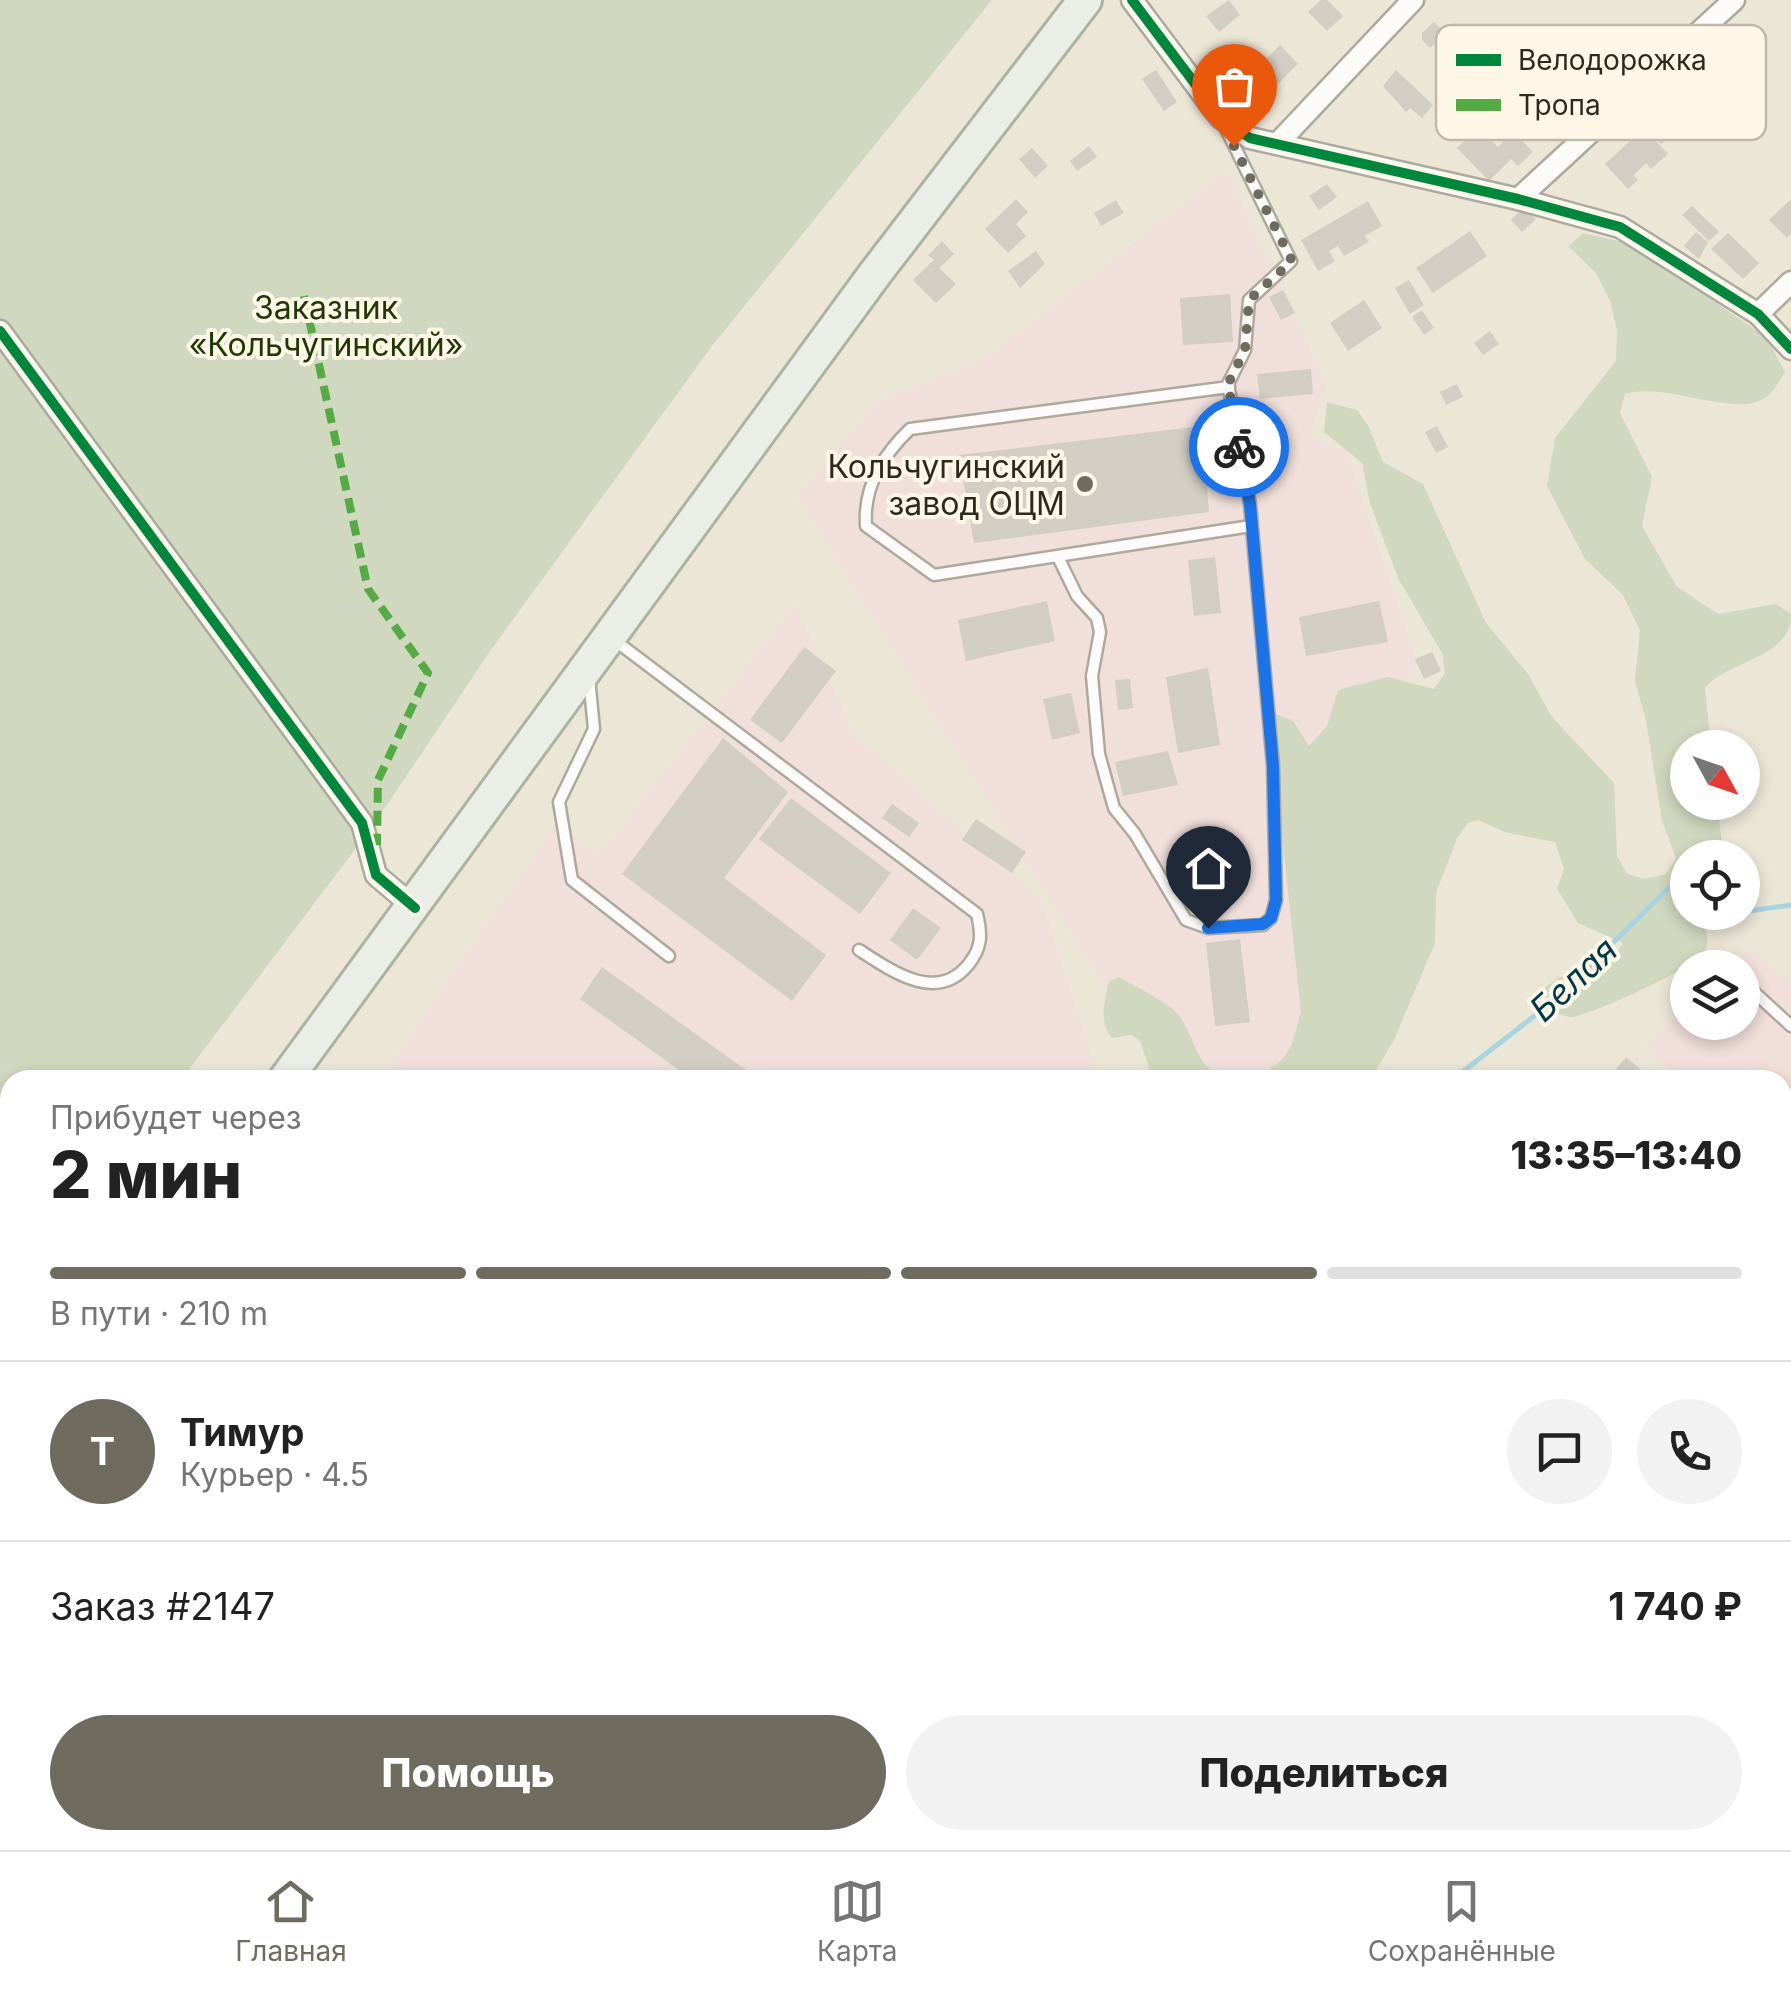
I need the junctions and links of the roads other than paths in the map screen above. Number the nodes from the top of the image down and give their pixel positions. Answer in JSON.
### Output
{"nodes":[{"id":1,"x":1085,"y":0,"type":"edge"},
{"id":2,"x":1132,"y":0,"type":"edge"},
{"id":3,"x":1412,"y":0,"type":"edge"},
{"id":4,"x":1734,"y":0,"type":"edge"},
{"id":5,"x":1707,"y":25,"type":"edge"},
{"id":6,"x":1220,"y":117,"type":"junction"},
{"id":7,"x":1581,"y":140,"type":"edge"},
{"id":8,"x":1277,"y":144,"type":"junction"},
{"id":9,"x":1518,"y":198,"type":"junction"},
{"id":10,"x":1791,"y":282,"type":"edge"},
{"id":11,"x":1758,"y":314,"type":"junction"},
{"id":12,"x":0,"y":331,"type":"edge"},
{"id":13,"x":1791,"y":349,"type":"edge"},
{"id":14,"x":1228,"y":387,"type":"junction"},
{"id":15,"x":1251,"y":526,"type":"junction"},
{"id":16,"x":1058,"y":557,"type":"junction"},
{"id":17,"x":612,"y":638,"type":"junction"},
{"id":18,"x":588,"y":669,"type":"junction"},
{"id":19,"x":415,"y":908,"type":"junction"},
{"id":20,"x":859,"y":950,"type":"dead end"},
{"id":21,"x":669,"y":956,"type":"dead end"},
{"id":22,"x":1760,"y":998,"type":"edge"},
{"id":23,"x":1791,"y":1026,"type":"edge"},
{"id":24,"x":293,"y":1070,"type":"edge"}],
"edges":[{"from":1,"to":17,"type":"main road"},
{"from":2,"to":6,"type":"street"},
{"from":3,"to":8,"type":"street"},
{"from":4,"to":5,"type":"street"},
{"from":6,"to":8,"type":"street"},
{"from":6,"to":14,"type":"lane"},
{"from":7,"to":9,"type":"street"},
{"from":8,"to":9,"type":"street"},
{"from":9,"to":11,"type":"street"},
{"from":10,"to":11,"type":"street"},
{"from":11,"to":13,"type":"street"},
{"from":12,"to":19,"type":"street"},
{"from":14,"to":15,"type":"lane"},
{"from":14,"to":16,"type":"lane"},
{"from":15,"to":16,"type":"lane"},
{"from":15,"to":16,"type":"lane"},
{"from":17,"to":18,"type":"main road"},
{"from":17,"to":20,"type":"lane"},
{"from":18,"to":19,"type":"main road"},
{"from":18,"to":21,"type":"lane"},
{"from":19,"to":24,"type":"main road"},
{"from":22,"to":23,"type":"lane"}]}
